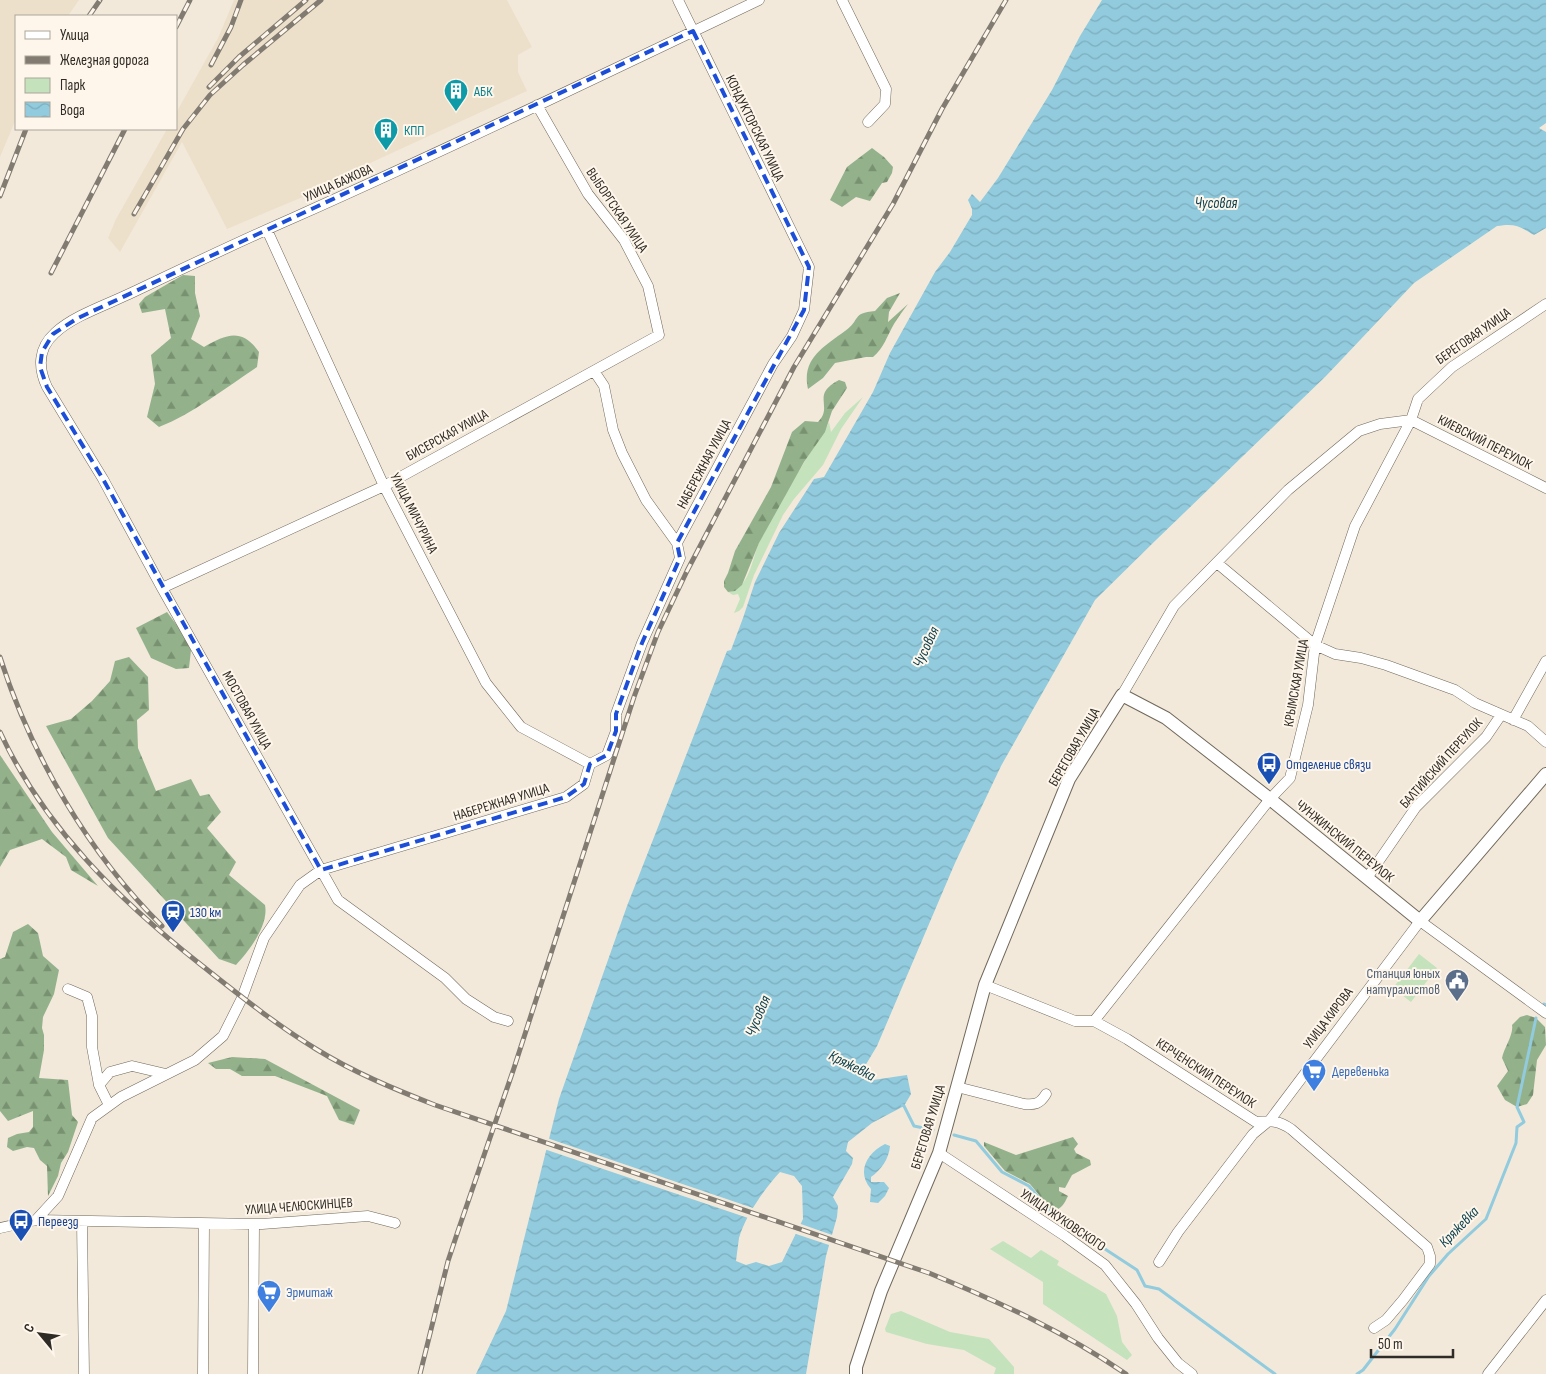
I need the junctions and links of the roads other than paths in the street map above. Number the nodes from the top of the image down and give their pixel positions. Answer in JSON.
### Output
{"nodes":[{"id":1,"x":678,"y":0,"type":"edge"},
{"id":2,"x":759,"y":0,"type":"edge"},
{"id":3,"x":842,"y":0,"type":"edge"},
{"id":4,"x":693,"y":31,"type":"junction"},
{"id":5,"x":537,"y":105,"type":"junction"},
{"id":6,"x":868,"y":122,"type":"dead end"},
{"id":7,"x":267,"y":230,"type":"junction"},
{"id":8,"x":809,"y":267,"type":"joint"},
{"id":9,"x":1546,"y":304,"type":"edge"},
{"id":10,"x":660,"y":336,"type":"joint"},
{"id":11,"x":44,"y":348,"type":"joint"},
{"id":12,"x":594,"y":371,"type":"junction"},
{"id":13,"x":1411,"y":420,"type":"junction"},
{"id":14,"x":1545,"y":485,"type":"edge"},
{"id":15,"x":384,"y":486,"type":"junction"},
{"id":16,"x":677,"y":543,"type":"junction"},
{"id":17,"x":1217,"y":563,"type":"junction"},
{"id":18,"x":162,"y":588,"type":"junction"},
{"id":19,"x":1314,"y":645,"type":"junction"},
{"id":20,"x":1546,"y":661,"type":"edge"},
{"id":21,"x":1122,"y":695,"type":"junction"},
{"id":22,"x":1501,"y":715,"type":"junction"},
{"id":23,"x":1513,"y":720,"type":"junction"},
{"id":24,"x":1546,"y":742,"type":"edge"},
{"id":25,"x":590,"y":764,"type":"junction"},
{"id":26,"x":1546,"y":774,"type":"edge"},
{"id":27,"x":1270,"y":799,"type":"junction"},
{"id":28,"x":321,"y":870,"type":"junction"},
{"id":29,"x":1367,"y":878,"type":"junction"},
{"id":30,"x":1420,"y":921,"type":"junction"},
{"id":31,"x":985,"y":985,"type":"junction"},
{"id":32,"x":68,"y":989,"type":"dead end"},
{"id":33,"x":1546,"y":1013,"type":"edge"},
{"id":34,"x":1094,"y":1021,"type":"junction"},
{"id":35,"x":508,"y":1022,"type":"dead end"},
{"id":36,"x":166,"y":1074,"type":"junction"},
{"id":37,"x":99,"y":1085,"type":"junction"},
{"id":38,"x":957,"y":1087,"type":"junction"},
{"id":39,"x":1046,"y":1094,"type":"dead end"},
{"id":40,"x":109,"y":1105,"type":"junction"},
{"id":41,"x":1270,"y":1120,"type":"junction"},
{"id":42,"x":939,"y":1153,"type":"junction"},
{"id":43,"x":36,"y":1220,"type":"junction"},
{"id":44,"x":82,"y":1221,"type":"junction"},
{"id":45,"x":395,"y":1223,"type":"dead end"},
{"id":46,"x":204,"y":1224,"type":"junction"},
{"id":47,"x":254,"y":1224,"type":"junction"},
{"id":48,"x":0,"y":1228,"type":"edge"},
{"id":49,"x":1159,"y":1262,"type":"dead end"},
{"id":50,"x":1546,"y":1300,"type":"edge"},
{"id":51,"x":1374,"y":1328,"type":"dead end"},
{"id":52,"x":84,"y":1374,"type":"edge"},
{"id":53,"x":203,"y":1374,"type":"edge"},
{"id":54,"x":253,"y":1374,"type":"edge"},
{"id":55,"x":856,"y":1374,"type":"edge"},
{"id":56,"x":1192,"y":1374,"type":"edge"},
{"id":57,"x":1488,"y":1374,"type":"edge"}],
"edges":[{"from":1,"to":4,"type":"street","name":"КОНДУКТОРСКАЯ УЛИЦА"},
{"from":2,"to":4,"type":"street","name":"УЛИЦА БАЖОВА"},
{"from":3,"to":6,"type":"street"},
{"from":4,"to":5,"type":"street","name":"УЛИЦА БАЖОВА"},
{"from":4,"to":8,"type":"street","name":"КОНДУКТОРСКАЯ УЛИЦА"},
{"from":5,"to":7,"type":"street","name":"УЛИЦА БАЖОВА"},
{"from":5,"to":10,"type":"street","name":"ВЫБОРГСКАЯ УЛИЦА"},
{"from":7,"to":11,"type":"street","name":"УЛИЦА БАЖОВА"},
{"from":7,"to":15,"type":"street","name":"УЛИЦА МИЧУРИНА"},
{"from":8,"to":16,"type":"street","name":"НАБЕРЕЖНАЯ УЛИЦА"},
{"from":9,"to":13,"type":"street","name":"БЕРЕГОВАЯ УЛИЦА"},
{"from":10,"to":12,"type":"street","name":"БИСЕРСКАЯ УЛИЦА"},
{"from":11,"to":18,"type":"street","name":"МОСТОВАЯ УЛИЦА"},
{"from":12,"to":15,"type":"street","name":"БИСЕРСКАЯ УЛИЦА"},
{"from":12,"to":16,"type":"street"},
{"from":13,"to":14,"type":"street","name":"КИЕВСКИЙ ПЕРЕУЛОК"},
{"from":13,"to":17,"type":"street","name":"БЕРЕГОВАЯ УЛИЦА"},
{"from":13,"to":19,"type":"street","name":"КРЫМСКАЯ УЛИЦА"},
{"from":15,"to":18,"type":"street","name":"БИСЕРСКАЯ УЛИЦА"},
{"from":15,"to":25,"type":"street","name":"УЛИЦА МИЧУРИНА"},
{"from":16,"to":25,"type":"street","name":"НАБЕРЕЖНАЯ УЛИЦА"},
{"from":17,"to":19,"type":"street","name":"БАЛТИЙСКИЙ ПЕРЕУЛОК"},
{"from":17,"to":21,"type":"street","name":"БЕРЕГОВАЯ УЛИЦА"},
{"from":18,"to":28,"type":"street","name":"МОСТОВАЯ УЛИЦА"},
{"from":19,"to":22,"type":"street","name":"БАЛТИЙСКИЙ ПЕРЕУЛОК"},
{"from":19,"to":27,"type":"street","name":"КРЫМСКАЯ УЛИЦА"},
{"from":20,"to":23,"type":"street"},
{"from":21,"to":27,"type":"street","name":"ЧУНЖИНСКИЙ ПЕРЕУЛОК"},
{"from":21,"to":31,"type":"street","name":"БЕРЕГОВАЯ УЛИЦА"},
{"from":22,"to":23,"type":"street","name":"БАЛТИЙСКИЙ ПЕРЕУЛОК"},
{"from":22,"to":29,"type":"street","name":"БАЛТИЙСКИЙ ПЕРЕУЛОК"},
{"from":23,"to":24,"type":"street","name":"БАЛТИЙСКИЙ ПЕРЕУЛОК"},
{"from":25,"to":28,"type":"street","name":"НАБЕРЕЖНАЯ УЛИЦА"},
{"from":26,"to":30,"type":"street","name":"УЛИЦА КИРОВА"},
{"from":27,"to":29,"type":"street","name":"ЧУНЖИНСКИЙ ПЕРЕУЛОК"},
{"from":27,"to":34,"type":"street","name":"КРЫМСКАЯ УЛИЦА"},
{"from":28,"to":35,"type":"street","name":"МОСТОВАЯ УЛИЦА"},
{"from":28,"to":36,"type":"street","name":"НАБЕРЕЖНАЯ УЛИЦА"},
{"from":29,"to":30,"type":"street","name":"ЧУНЖИНСКИЙ ПЕРЕУЛОК"},
{"from":30,"to":33,"type":"street","name":"ЧУНЖИНСКИЙ ПЕРЕУЛОК"},
{"from":30,"to":41,"type":"street","name":"УЛИЦА КИРОВА"},
{"from":31,"to":34,"type":"street","name":"КЕРЧЕНСКИЙ ПЕРЕУЛОК"},
{"from":31,"to":38,"type":"street","name":"БЕРЕГОВАЯ УЛИЦА"},
{"from":32,"to":37,"type":"street"},
{"from":34,"to":41,"type":"street","name":"КЕРЧЕНСКИЙ ПЕРЕУЛОК"},
{"from":36,"to":37,"type":"street"},
{"from":36,"to":40,"type":"street","name":"НАБЕРЕЖНАЯ УЛИЦА"},
{"from":37,"to":40,"type":"street"},
{"from":38,"to":39,"type":"street"},
{"from":38,"to":42,"type":"street","name":"БЕРЕГОВАЯ УЛИЦА"},
{"from":40,"to":43,"type":"street","name":"НАБЕРЕЖНАЯ УЛИЦА"},
{"from":41,"to":49,"type":"street","name":"УЛИЦА КИРОВА"},
{"from":41,"to":51,"type":"street","name":"КЕРЧЕНСКИЙ ПЕРЕУЛОК"},
{"from":42,"to":55,"type":"street","name":"БЕРЕГОВАЯ УЛИЦА"},
{"from":42,"to":56,"type":"street","name":"УЛИЦА ЖУКОВСКОГО"},
{"from":43,"to":44,"type":"street","name":"УЛИЦА ЧЕЛЮСКИНЦЕВ"},
{"from":43,"to":48,"type":"street","name":"УЛИЦА ЧЕЛЮСКИНЦЕВ"},
{"from":44,"to":46,"type":"street","name":"УЛИЦА ЧЕЛЮСКИНЦЕВ"},
{"from":44,"to":52,"type":"street"},
{"from":45,"to":47,"type":"street","name":"УЛИЦА ЧЕЛЮСКИНЦЕВ"},
{"from":46,"to":47,"type":"street","name":"УЛИЦА ЧЕЛЮСКИНЦЕВ"},
{"from":46,"to":53,"type":"street"},
{"from":47,"to":54,"type":"street"},
{"from":50,"to":57,"type":"street"}]}
